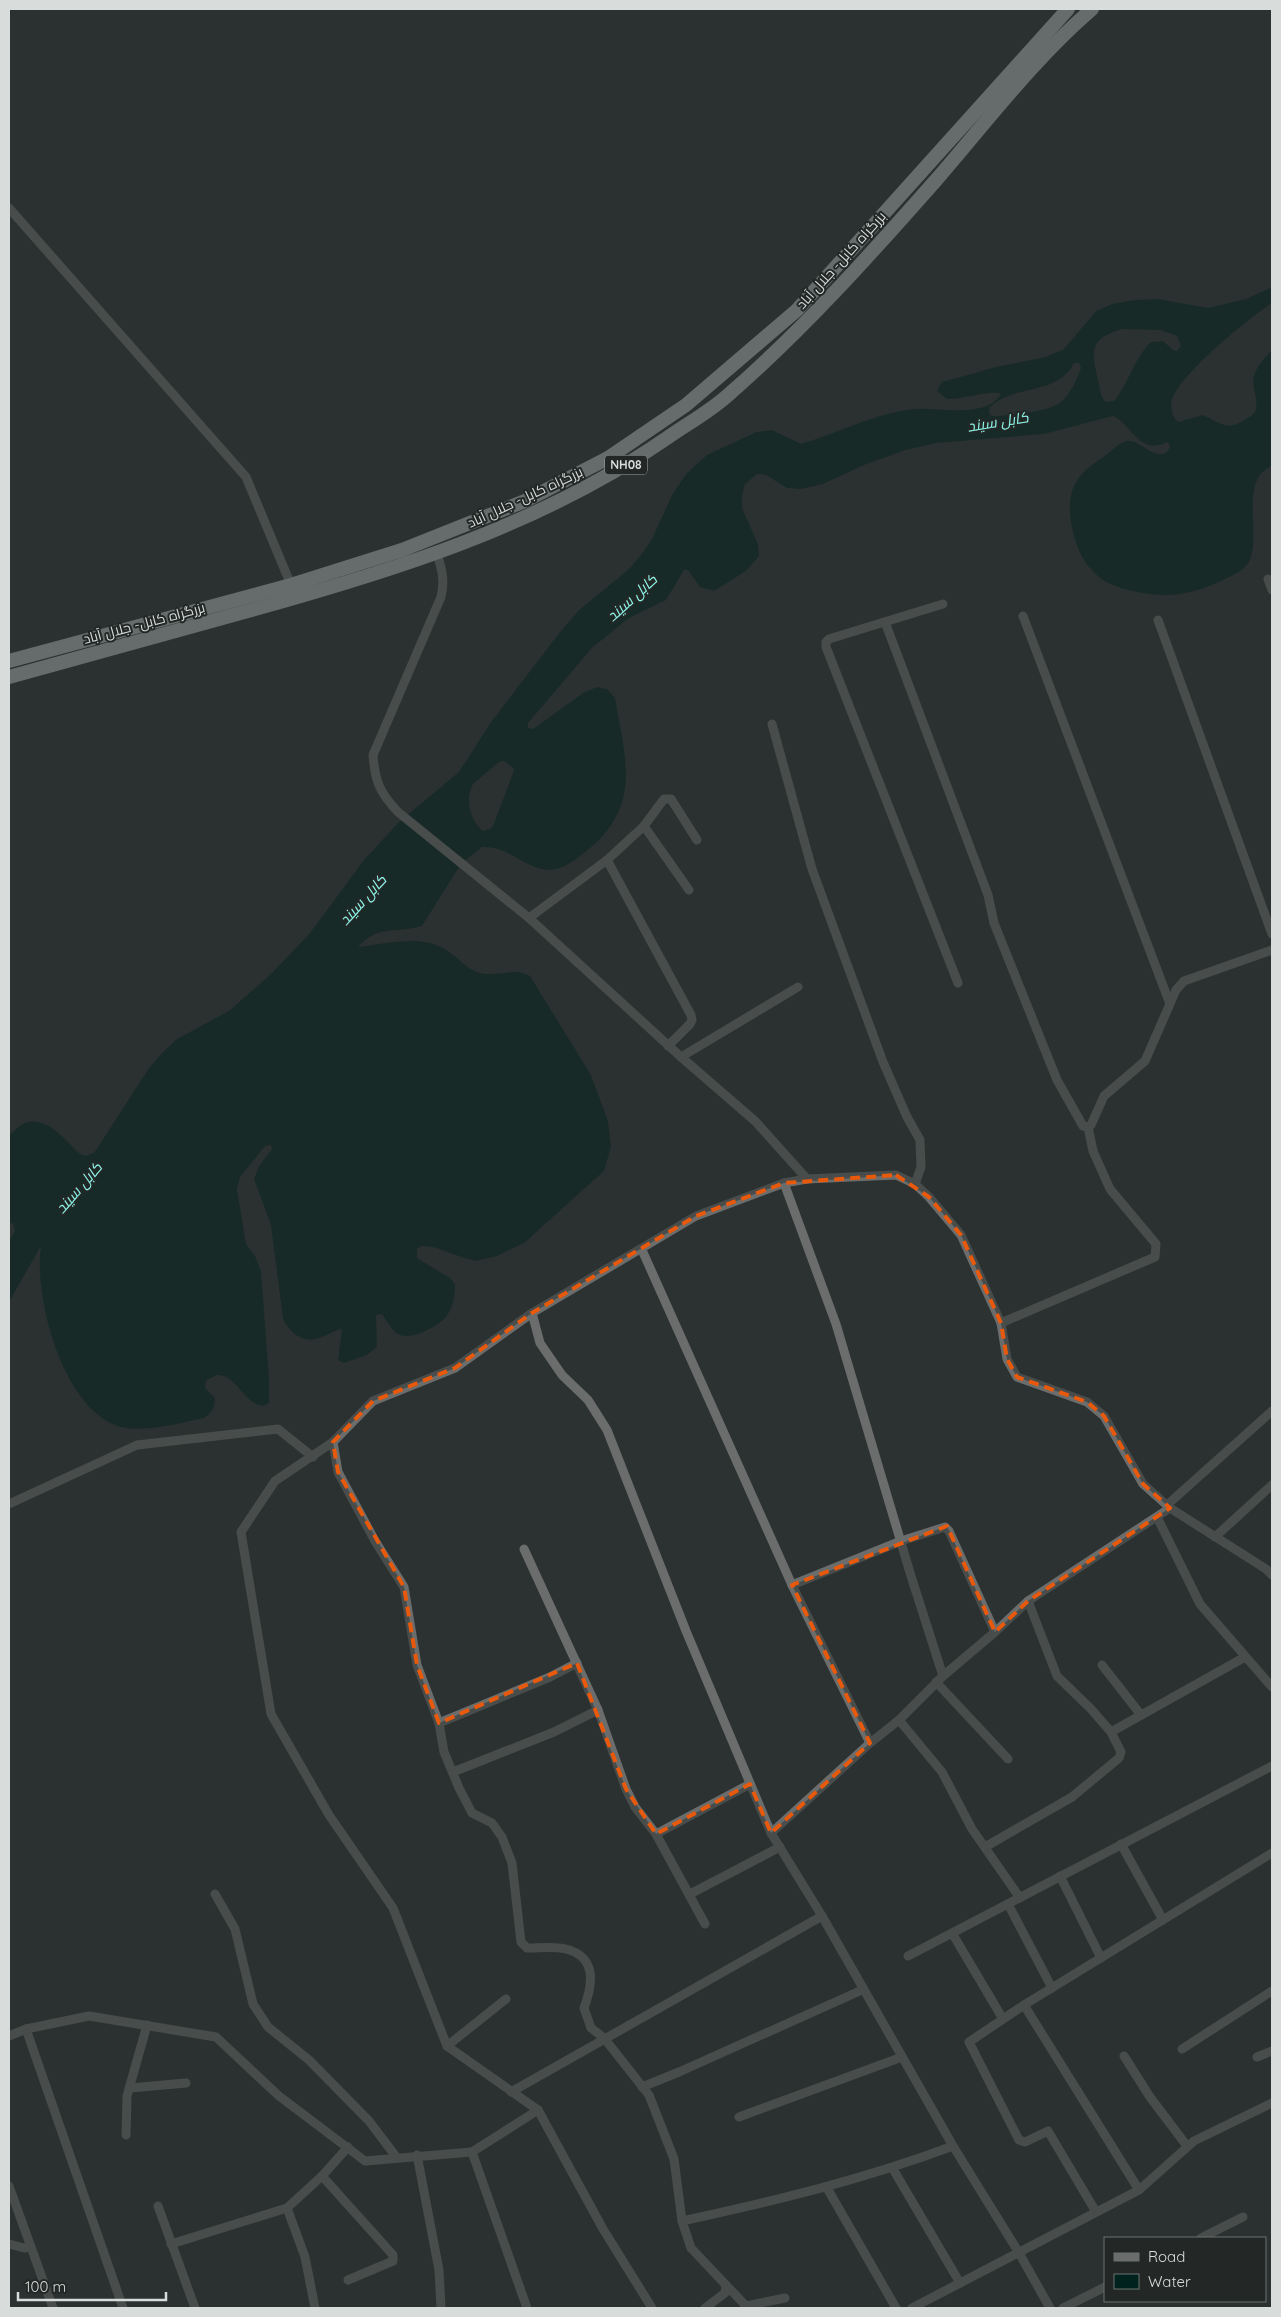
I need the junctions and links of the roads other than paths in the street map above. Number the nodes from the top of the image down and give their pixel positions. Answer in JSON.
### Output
{"nodes":[{"id":1,"x":1092,"y":9,"type":"edge"},
{"id":2,"x":1067,"y":10,"type":"edge"},
{"id":3,"x":1077,"y":22,"type":"junction"},
{"id":4,"x":9,"y":208,"type":"edge"},
{"id":5,"x":797,"y":310,"type":"junction"},
{"id":6,"x":808,"y":321,"type":"junction"},
{"id":7,"x":402,"y":550,"type":"junction"},
{"id":8,"x":437,"y":554,"type":"junction"},
{"id":9,"x":406,"y":565,"type":"junction"},
{"id":10,"x":311,"y":578,"type":"junction"},
{"id":11,"x":1268,"y":579,"type":"dead end"},
{"id":12,"x":291,"y":585,"type":"junction"},
{"id":13,"x":1272,"y":590,"type":"edge"},
{"id":14,"x":316,"y":593,"type":"junction"},
{"id":15,"x":251,"y":596,"type":"junction"},
{"id":16,"x":943,"y":604,"type":"dead end"},
{"id":17,"x":255,"y":610,"type":"junction"},
{"id":18,"x":1023,"y":616,"type":"dead end"},
{"id":19,"x":1158,"y":620,"type":"dead end"},
{"id":20,"x":884,"y":622,"type":"junction"},
{"id":21,"x":9,"y":661,"type":"edge"},
{"id":22,"x":9,"y":677,"type":"edge"},
{"id":23,"x":772,"y":724,"type":"dead end"},
{"id":24,"x":644,"y":826,"type":"junction"},
{"id":25,"x":697,"y":840,"type":"dead end"},
{"id":26,"x":607,"y":860,"type":"junction"},
{"id":27,"x":689,"y":890,"type":"dead end"},
{"id":28,"x":529,"y":918,"type":"junction"},
{"id":29,"x":1272,"y":934,"type":"edge"},
{"id":30,"x":1272,"y":950,"type":"edge"},
{"id":31,"x":958,"y":983,"type":"dead end"},
{"id":32,"x":798,"y":987,"type":"dead end"},
{"id":33,"x":1170,"y":1004,"type":"junction"},
{"id":34,"x":668,"y":1046,"type":"junction"},
{"id":35,"x":680,"y":1057,"type":"junction"},
{"id":36,"x":1088,"y":1127,"type":"junction"},
{"id":37,"x":807,"y":1179,"type":"junction"},
{"id":38,"x":784,"y":1183,"type":"junction"},
{"id":39,"x":915,"y":1184,"type":"junction"},
{"id":40,"x":642,"y":1250,"type":"junction"},
{"id":41,"x":532,"y":1313,"type":"junction"},
{"id":42,"x":1001,"y":1323,"type":"junction"},
{"id":43,"x":1272,"y":1411,"type":"edge"},
{"id":44,"x":333,"y":1442,"type":"junction"},
{"id":45,"x":313,"y":1457,"type":"junction"},
{"id":46,"x":1272,"y":1485,"type":"edge"},
{"id":47,"x":9,"y":1504,"type":"edge"},
{"id":48,"x":1169,"y":1507,"type":"junction"},
{"id":49,"x":1157,"y":1517,"type":"junction"},
{"id":50,"x":1215,"y":1537,"type":"junction"},
{"id":51,"x":901,"y":1542,"type":"junction"},
{"id":52,"x":524,"y":1549,"type":"dead end"},
{"id":53,"x":1272,"y":1575,"type":"edge"},
{"id":54,"x":792,"y":1585,"type":"junction"},
{"id":55,"x":1028,"y":1601,"type":"junction"},
{"id":56,"x":995,"y":1632,"type":"junction"},
{"id":57,"x":1246,"y":1657,"type":"junction"},
{"id":58,"x":577,"y":1663,"type":"junction"},
{"id":59,"x":1102,"y":1665,"type":"dead end"},
{"id":60,"x":943,"y":1676,"type":"junction"},
{"id":61,"x":936,"y":1682,"type":"junction"},
{"id":62,"x":1272,"y":1687,"type":"edge"},
{"id":63,"x":598,"y":1710,"type":"junction"},
{"id":64,"x":1141,"y":1715,"type":"junction"},
{"id":65,"x":899,"y":1720,"type":"junction"},
{"id":66,"x":439,"y":1724,"type":"junction"},
{"id":67,"x":1111,"y":1732,"type":"junction"},
{"id":68,"x":870,"y":1742,"type":"junction"},
{"id":69,"x":1008,"y":1759,"type":"dead end"},
{"id":70,"x":1272,"y":1766,"type":"edge"},
{"id":71,"x":453,"y":1772,"type":"junction"},
{"id":72,"x":750,"y":1784,"type":"junction"},
{"id":73,"x":771,"y":1833,"type":"junction"},
{"id":74,"x":656,"y":1834,"type":"junction"},
{"id":75,"x":1121,"y":1844,"type":"junction"},
{"id":76,"x":780,"y":1847,"type":"junction"},
{"id":77,"x":985,"y":1848,"type":"junction"},
{"id":78,"x":1272,"y":1854,"type":"edge"},
{"id":79,"x":1060,"y":1876,"type":"junction"},
{"id":80,"x":215,"y":1894,"type":"dead end"},
{"id":81,"x":690,"y":1894,"type":"junction"},
{"id":82,"x":1020,"y":1898,"type":"junction"},
{"id":83,"x":1008,"y":1904,"type":"junction"},
{"id":84,"x":822,"y":1916,"type":"junction"},
{"id":85,"x":1163,"y":1920,"type":"junction"},
{"id":86,"x":705,"y":1924,"type":"dead end"},
{"id":87,"x":952,"y":1933,"type":"junction"},
{"id":88,"x":908,"y":1956,"type":"dead end"},
{"id":89,"x":1101,"y":1958,"type":"junction"},
{"id":90,"x":1052,"y":1988,"type":"junction"},
{"id":91,"x":862,"y":1990,"type":"junction"},
{"id":92,"x":1272,"y":1991,"type":"edge"},
{"id":93,"x":506,"y":1999,"type":"dead end"},
{"id":94,"x":1024,"y":2005,"type":"junction"},
{"id":95,"x":1003,"y":2019,"type":"junction"},
{"id":96,"x":147,"y":2026,"type":"junction"},
{"id":97,"x":26,"y":2029,"type":"junction"},
{"id":98,"x":9,"y":2036,"type":"edge"},
{"id":99,"x":604,"y":2038,"type":"junction"},
{"id":100,"x":447,"y":2046,"type":"junction"},
{"id":101,"x":1182,"y":2048,"type":"dead end"},
{"id":102,"x":1272,"y":2052,"type":"edge"},
{"id":103,"x":1124,"y":2056,"type":"dead end"},
{"id":104,"x":902,"y":2057,"type":"junction"},
{"id":105,"x":1257,"y":2057,"type":"dead end"},
{"id":106,"x":186,"y":2083,"type":"dead end"},
{"id":107,"x":642,"y":2087,"type":"junction"},
{"id":108,"x":130,"y":2088,"type":"junction"},
{"id":109,"x":511,"y":2092,"type":"junction"},
{"id":110,"x":1272,"y":2104,"type":"edge"},
{"id":111,"x":538,"y":2110,"type":"junction"},
{"id":112,"x":739,"y":2117,"type":"dead end"},
{"id":113,"x":126,"y":2134,"type":"dead end"},
{"id":114,"x":953,"y":2146,"type":"junction"},
{"id":115,"x":1187,"y":2146,"type":"junction"},
{"id":116,"x":348,"y":2147,"type":"junction"},
{"id":117,"x":472,"y":2152,"type":"junction"},
{"id":118,"x":417,"y":2155,"type":"junction"},
{"id":119,"x":397,"y":2158,"type":"junction"},
{"id":120,"x":893,"y":2169,"type":"junction"},
{"id":121,"x":322,"y":2176,"type":"junction"},
{"id":122,"x":9,"y":2186,"type":"edge"},
{"id":123,"x":827,"y":2188,"type":"junction"},
{"id":124,"x":1139,"y":2190,"type":"junction"},
{"id":125,"x":11,"y":2202,"type":"edge"},
{"id":126,"x":158,"y":2206,"type":"dead end"},
{"id":127,"x":287,"y":2208,"type":"junction"},
{"id":128,"x":1096,"y":2212,"type":"junction"},
{"id":129,"x":1243,"y":2217,"type":"dead end"},
{"id":130,"x":682,"y":2221,"type":"junction"},
{"id":131,"x":1203,"y":2237,"type":"edge"},
{"id":132,"x":9,"y":2244,"type":"edge"},
{"id":133,"x":171,"y":2244,"type":"junction"},
{"id":134,"x":30,"y":2246,"type":"junction"},
{"id":135,"x":1019,"y":2253,"type":"junction"},
{"id":136,"x":348,"y":2280,"type":"dead end"},
{"id":137,"x":960,"y":2283,"type":"junction"},
{"id":138,"x":726,"y":2285,"type":"junction"},
{"id":139,"x":1104,"y":2288,"type":"edge"},
{"id":140,"x":785,"y":2298,"type":"dead end"},
{"id":141,"x":53,"y":2308,"type":"edge"},
{"id":142,"x":123,"y":2308,"type":"edge"},
{"id":143,"x":195,"y":2308,"type":"edge"},
{"id":144,"x":315,"y":2308,"type":"edge"},
{"id":145,"x":442,"y":2308,"type":"edge"},
{"id":146,"x":527,"y":2308,"type":"edge"},
{"id":147,"x":652,"y":2308,"type":"edge"},
{"id":148,"x":705,"y":2308,"type":"edge"},
{"id":149,"x":896,"y":2308,"type":"edge"},
{"id":150,"x":915,"y":2308,"type":"edge"},
{"id":151,"x":1050,"y":2308,"type":"edge"},
{"id":152,"x":1064,"y":2308,"type":"edge"}],
"edges":[{"from":1,"to":3,"type":"highway","name":"بزرگراه کابل- جلال آباد","number":"NH08"},
{"from":2,"to":3,"type":"highway"},
{"from":2,"to":5,"type":"highway","name":"بزرگراه کابل- جلال آباد","number":"NH08"},
{"from":3,"to":6,"type":"highway","name":"بزرگراه کابل- جلال آباد","number":"NH08"},
{"from":4,"to":12,"type":"street"},
{"from":5,"to":6,"type":"highway"},
{"from":5,"to":7,"type":"highway","name":"بزرگراه کابل- جلال آباد","number":"NH08"},
{"from":6,"to":8,"type":"highway","name":"بزرگراه کابل- جلال آباد","number":"NH08"},
{"from":7,"to":9,"type":"highway"},
{"from":7,"to":10,"type":"highway","name":"بزرگراه کابل- جلال آباد","number":"NH08"},
{"from":8,"to":9,"type":"highway","name":"بزرگراه کابل- جلال آباد","number":"NH08"},
{"from":8,"to":28,"type":"street"},
{"from":9,"to":14,"type":"highway","name":"بزرگراه کابل- جلال آباد","number":"NH08"},
{"from":10,"to":12,"type":"highway","name":"بزرگراه کابل- جلال آباد","number":"NH08"},
{"from":10,"to":14,"type":"highway"},
{"from":11,"to":13,"type":"street"},
{"from":12,"to":15,"type":"highway","name":"بزرگراه کابل- جلال آباد","number":"NH08"},
{"from":14,"to":17,"type":"highway","name":"بزرگراه کابل- جلال آباد","number":"NH08"},
{"from":15,"to":17,"type":"highway"},
{"from":15,"to":21,"type":"highway","name":"بزرگراه کابل- جلال آباد","number":"NH08"},
{"from":16,"to":20,"type":"street"},
{"from":17,"to":22,"type":"highway","name":"بزرگراه کابل- جلال آباد","number":"NH08"},
{"from":18,"to":33,"type":"street"},
{"from":19,"to":29,"type":"street"},
{"from":20,"to":31,"type":"street"},
{"from":20,"to":36,"type":"street"},
{"from":23,"to":39,"type":"street"},
{"from":24,"to":25,"type":"street"},
{"from":24,"to":26,"type":"street"},
{"from":24,"to":27,"type":"street"},
{"from":26,"to":28,"type":"street"},
{"from":26,"to":34,"type":"street"},
{"from":28,"to":34,"type":"street"},
{"from":30,"to":33,"type":"street"},
{"from":32,"to":35,"type":"street"},
{"from":33,"to":36,"type":"street"},
{"from":34,"to":35,"type":"street"},
{"from":35,"to":37,"type":"street"},
{"from":36,"to":42,"type":"street"},
{"from":37,"to":38,"type":"street"},
{"from":37,"to":39,"type":"street"},
{"from":38,"to":40,"type":"street"},
{"from":38,"to":51,"type":"street"},
{"from":39,"to":42,"type":"street"},
{"from":40,"to":41,"type":"street"},
{"from":40,"to":54,"type":"street"},
{"from":41,"to":44,"type":"street"},
{"from":41,"to":72,"type":"street"},
{"from":42,"to":48,"type":"street"},
{"from":43,"to":48,"type":"street"},
{"from":44,"to":45,"type":"street"},
{"from":44,"to":66,"type":"street"},
{"from":45,"to":47,"type":"street"},
{"from":45,"to":100,"type":"street"},
{"from":46,"to":50,"type":"street"},
{"from":48,"to":49,"type":"street"},
{"from":48,"to":50,"type":"street"},
{"from":49,"to":55,"type":"street"},
{"from":49,"to":57,"type":"street"},
{"from":50,"to":53,"type":"street"},
{"from":51,"to":54,"type":"street"},
{"from":51,"to":56,"type":"street"},
{"from":51,"to":60,"type":"street"},
{"from":52,"to":58,"type":"street"},
{"from":54,"to":68,"type":"street"},
{"from":55,"to":56,"type":"street"},
{"from":55,"to":67,"type":"street"},
{"from":56,"to":60,"type":"street"},
{"from":57,"to":62,"type":"street"},
{"from":57,"to":64,"type":"street"},
{"from":58,"to":63,"type":"street"},
{"from":58,"to":66,"type":"street"},
{"from":59,"to":64,"type":"street"},
{"from":60,"to":61,"type":"street"},
{"from":61,"to":65,"type":"street"},
{"from":61,"to":69,"type":"street"},
{"from":63,"to":71,"type":"street"},
{"from":63,"to":74,"type":"street"},
{"from":64,"to":67,"type":"street"},
{"from":65,"to":68,"type":"street"},
{"from":65,"to":77,"type":"street"},
{"from":66,"to":71,"type":"street"},
{"from":67,"to":77,"type":"street"},
{"from":68,"to":73,"type":"street"},
{"from":70,"to":75,"type":"street"},
{"from":71,"to":99,"type":"street"},
{"from":72,"to":73,"type":"street"},
{"from":72,"to":74,"type":"street"},
{"from":73,"to":76,"type":"street"},
{"from":74,"to":81,"type":"street"},
{"from":75,"to":79,"type":"street"},
{"from":75,"to":85,"type":"street"},
{"from":76,"to":81,"type":"street"},
{"from":76,"to":84,"type":"street"},
{"from":77,"to":82,"type":"street"},
{"from":78,"to":85,"type":"street"},
{"from":79,"to":82,"type":"street"},
{"from":79,"to":89,"type":"street"},
{"from":80,"to":119,"type":"street"},
{"from":81,"to":86,"type":"street"},
{"from":82,"to":83,"type":"street"},
{"from":83,"to":87,"type":"street"},
{"from":83,"to":90,"type":"street"},
{"from":84,"to":91,"type":"street"},
{"from":84,"to":99,"type":"street"},
{"from":85,"to":89,"type":"street"},
{"from":87,"to":88,"type":"street"},
{"from":87,"to":95,"type":"street"},
{"from":89,"to":90,"type":"street"},
{"from":90,"to":94,"type":"street"},
{"from":91,"to":104,"type":"street"},
{"from":91,"to":107,"type":"street"},
{"from":92,"to":101,"type":"street"},
{"from":93,"to":100,"type":"street"},
{"from":94,"to":95,"type":"street"},
{"from":94,"to":124,"type":"street"},
{"from":95,"to":128,"type":"street"},
{"from":96,"to":97,"type":"street"},
{"from":96,"to":108,"type":"street"},
{"from":96,"to":116,"type":"street"},
{"from":97,"to":98,"type":"street"},
{"from":97,"to":142,"type":"street"},
{"from":99,"to":107,"type":"street"},
{"from":99,"to":109,"type":"street"},
{"from":100,"to":109,"type":"street"},
{"from":102,"to":105,"type":"street"},
{"from":103,"to":115,"type":"street"},
{"from":104,"to":112,"type":"street"},
{"from":104,"to":114,"type":"street"},
{"from":106,"to":108,"type":"street"},
{"from":107,"to":130,"type":"street"},
{"from":108,"to":113,"type":"street"},
{"from":109,"to":111,"type":"street"},
{"from":110,"to":115,"type":"street"},
{"from":111,"to":117,"type":"street"},
{"from":111,"to":147,"type":"street"},
{"from":114,"to":120,"type":"street"},
{"from":114,"to":135,"type":"street"},
{"from":115,"to":124,"type":"street"},
{"from":116,"to":119,"type":"street"},
{"from":116,"to":121,"type":"street"},
{"from":117,"to":118,"type":"street"},
{"from":117,"to":146,"type":"street"},
{"from":118,"to":119,"type":"street"},
{"from":118,"to":145,"type":"street"},
{"from":120,"to":123,"type":"street"},
{"from":120,"to":137,"type":"street"},
{"from":121,"to":127,"type":"street"},
{"from":121,"to":136,"type":"street"},
{"from":122,"to":125,"type":"street"},
{"from":123,"to":130,"type":"street"},
{"from":123,"to":149,"type":"street"},
{"from":124,"to":128,"type":"street"},
{"from":125,"to":134,"type":"street"},
{"from":126,"to":133,"type":"street"},
{"from":127,"to":133,"type":"street"},
{"from":127,"to":144,"type":"street"},
{"from":128,"to":135,"type":"street"},
{"from":129,"to":131,"type":"street"},
{"from":130,"to":138,"type":"street"},
{"from":132,"to":134,"type":"street"},
{"from":133,"to":143,"type":"street"},
{"from":134,"to":141,"type":"street"},
{"from":135,"to":137,"type":"street"},
{"from":135,"to":151,"type":"street"},
{"from":137,"to":150,"type":"street"},
{"from":138,"to":140,"type":"street"},
{"from":138,"to":148,"type":"street"},
{"from":139,"to":152,"type":"street"}]}
